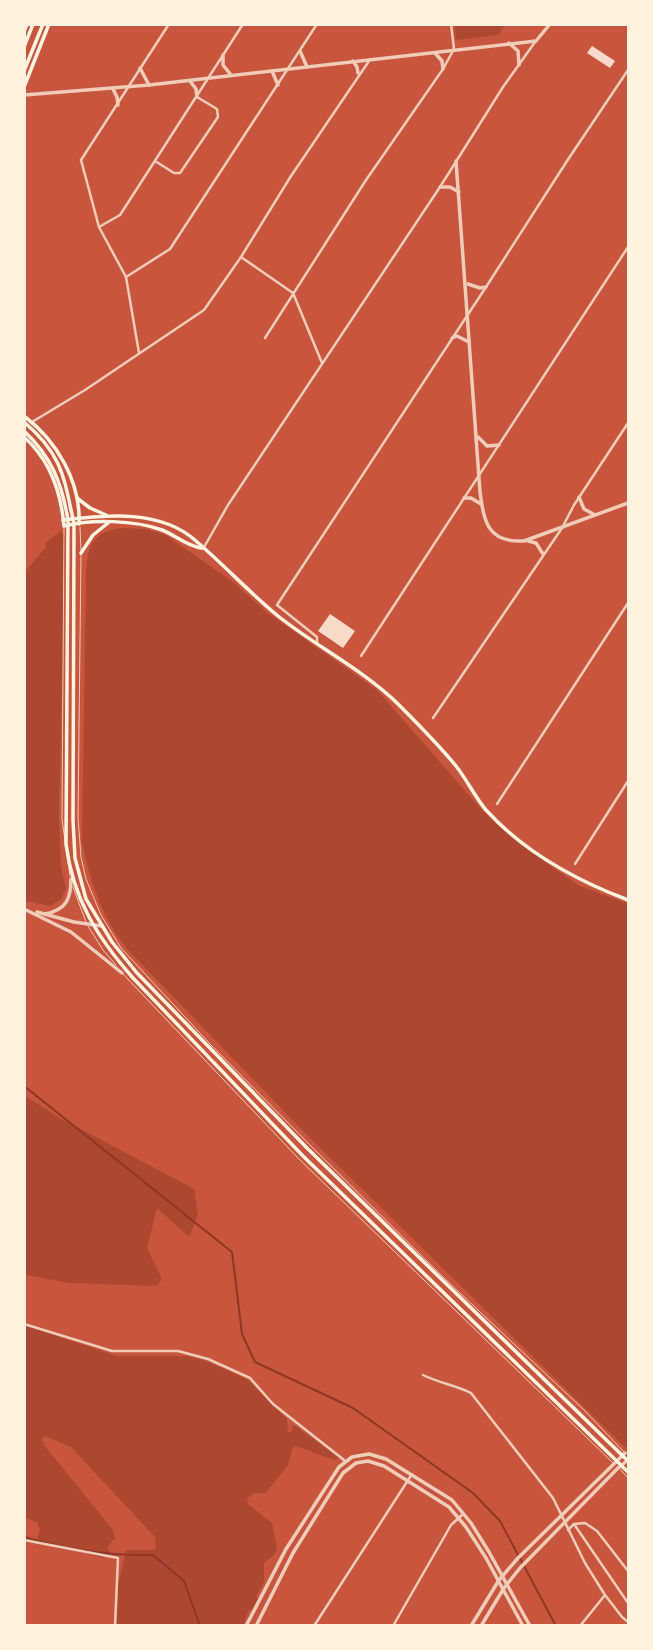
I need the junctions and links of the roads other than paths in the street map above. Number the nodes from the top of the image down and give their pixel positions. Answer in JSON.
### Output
{"nodes":[{"id":1,"x":27,"y":24,"type":"edge"},
{"id":2,"x":33,"y":24,"type":"edge"},
{"id":3,"x":43,"y":24,"type":"edge"},
{"id":4,"x":49,"y":24,"type":"edge"},
{"id":5,"x":169,"y":24,"type":"edge"},
{"id":6,"x":243,"y":24,"type":"edge"},
{"id":7,"x":317,"y":24,"type":"edge"},
{"id":8,"x":452,"y":24,"type":"edge"},
{"id":9,"x":550,"y":24,"type":"edge"},
{"id":10,"x":24,"y":32,"type":"edge"},
{"id":11,"x":536,"y":41,"type":"junction"},
{"id":12,"x":504,"y":43,"type":"junction"},
{"id":13,"x":24,"y":47,"type":"edge"},
{"id":14,"x":454,"y":49,"type":"junction"},
{"id":15,"x":300,"y":51,"type":"junction"},
{"id":16,"x":429,"y":52,"type":"junction"},
{"id":17,"x":223,"y":55,"type":"junction"},
{"id":18,"x":370,"y":60,"type":"junction"},
{"id":19,"x":351,"y":61,"type":"junction"},
{"id":20,"x":519,"y":65,"type":"junction"},
{"id":21,"x":307,"y":67,"type":"junction"},
{"id":22,"x":140,"y":68,"type":"junction"},
{"id":23,"x":288,"y":69,"type":"junction"},
{"id":24,"x":443,"y":69,"type":"junction"},
{"id":25,"x":628,"y":70,"type":"edge"},
{"id":26,"x":24,"y":71,"type":"edge"},
{"id":27,"x":270,"y":71,"type":"junction"},
{"id":28,"x":358,"y":73,"type":"junction"},
{"id":29,"x":232,"y":75,"type":"junction"},
{"id":30,"x":209,"y":78,"type":"junction"},
{"id":31,"x":188,"y":80,"type":"junction"},
{"id":32,"x":149,"y":85,"type":"junction"},
{"id":33,"x":278,"y":85,"type":"junction"},
{"id":34,"x":24,"y":87,"type":"edge"},
{"id":35,"x":129,"y":87,"type":"junction"},
{"id":36,"x":113,"y":89,"type":"junction"},
{"id":37,"x":24,"y":95,"type":"edge"},
{"id":38,"x":197,"y":97,"type":"junction"},
{"id":39,"x":118,"y":106,"type":"junction"},
{"id":40,"x":456,"y":160,"type":"junction"},
{"id":41,"x":155,"y":161,"type":"junction"},
{"id":42,"x":440,"y":187,"type":"junction"},
{"id":43,"x":459,"y":192,"type":"junction"},
{"id":44,"x":99,"y":227,"type":"junction"},
{"id":45,"x":628,"y":247,"type":"edge"},
{"id":46,"x":241,"y":257,"type":"junction"},
{"id":47,"x":126,"y":277,"type":"junction"},
{"id":48,"x":466,"y":283,"type":"junction"},
{"id":49,"x":486,"y":287,"type":"junction"},
{"id":50,"x":293,"y":293,"type":"junction"},
{"id":51,"x":468,"y":314,"type":"junction"},
{"id":52,"x":265,"y":338,"type":"dead end"},
{"id":53,"x":453,"y":338,"type":"junction"},
{"id":54,"x":470,"y":342,"type":"junction"},
{"id":55,"x":139,"y":353,"type":"junction"},
{"id":56,"x":322,"y":363,"type":"junction"},
{"id":57,"x":24,"y":416,"type":"edge"},
{"id":58,"x":24,"y":422,"type":"edge"},
{"id":59,"x":32,"y":422,"type":"junction"},
{"id":60,"x":628,"y":423,"type":"edge"},
{"id":61,"x":24,"y":431,"type":"edge"},
{"id":62,"x":477,"y":435,"type":"junction"},
{"id":63,"x":24,"y":437,"type":"edge"},
{"id":64,"x":499,"y":445,"type":"junction"},
{"id":65,"x":479,"y":474,"type":"junction"},
{"id":66,"x":579,"y":497,"type":"junction"},
{"id":67,"x":77,"y":498,"type":"junction"},
{"id":68,"x":464,"y":498,"type":"junction"},
{"id":69,"x":628,"y":503,"type":"edge"},
{"id":70,"x":482,"y":505,"type":"junction"},
{"id":71,"x":108,"y":516,"type":"junction"},
{"id":72,"x":597,"y":516,"type":"junction"},
{"id":73,"x":80,"y":518,"type":"junction"},
{"id":74,"x":70,"y":522,"type":"junction"},
{"id":75,"x":109,"y":522,"type":"junction"},
{"id":76,"x":562,"y":528,"type":"junction"},
{"id":77,"x":526,"y":541,"type":"junction"},
{"id":78,"x":203,"y":549,"type":"junction"},
{"id":79,"x":82,"y":553,"type":"junction"},
{"id":80,"x":543,"y":554,"type":"junction"},
{"id":81,"x":628,"y":603,"type":"edge"},
{"id":82,"x":317,"y":643,"type":"junction"},
{"id":83,"x":360,"y":656,"type":"dead end"},
{"id":84,"x":433,"y":718,"type":"dead end"},
{"id":85,"x":628,"y":781,"type":"edge"},
{"id":86,"x":497,"y":804,"type":"dead end"},
{"id":87,"x":575,"y":864,"type":"dead end"},
{"id":88,"x":71,"y":878,"type":"junction"},
{"id":89,"x":628,"y":900,"type":"edge"},
{"id":90,"x":24,"y":909,"type":"edge"},
{"id":91,"x":45,"y":915,"type":"junction"},
{"id":92,"x":90,"y":925,"type":"junction"},
{"id":93,"x":102,"y":926,"type":"junction"},
{"id":94,"x":108,"y":927,"type":"junction"},
{"id":95,"x":122,"y":973,"type":"junction"},
{"id":96,"x":24,"y":1324,"type":"edge"},
{"id":97,"x":423,"y":1375,"type":"dead end"},
{"id":98,"x":627,"y":1458,"type":"edge"},
{"id":99,"x":344,"y":1460,"type":"junction"},
{"id":100,"x":615,"y":1461,"type":"junction"},
{"id":101,"x":620,"y":1466,"type":"junction"},
{"id":102,"x":628,"y":1472,"type":"edge"},
{"id":103,"x":412,"y":1474,"type":"junction"},
{"id":104,"x":628,"y":1478,"type":"edge"},
{"id":105,"x":408,"y":1481,"type":"junction"},
{"id":106,"x":463,"y":1514,"type":"junction"},
{"id":107,"x":458,"y":1520,"type":"junction"},
{"id":108,"x":574,"y":1524,"type":"junction"},
{"id":109,"x":569,"y":1530,"type":"junction"},
{"id":110,"x":24,"y":1540,"type":"edge"},
{"id":111,"x":628,"y":1571,"type":"edge"},
{"id":112,"x":503,"y":1574,"type":"junction"},
{"id":113,"x":499,"y":1580,"type":"junction"},
{"id":114,"x":508,"y":1583,"type":"junction"},
{"id":115,"x":503,"y":1588,"type":"junction"},
{"id":116,"x":605,"y":1595,"type":"junction"},
{"id":117,"x":628,"y":1603,"type":"edge"},
{"id":118,"x":628,"y":1622,"type":"edge"},
{"id":119,"x":115,"y":1626,"type":"edge"},
{"id":120,"x":246,"y":1626,"type":"edge"},
{"id":121,"x":256,"y":1626,"type":"edge"},
{"id":122,"x":314,"y":1626,"type":"edge"},
{"id":123,"x":393,"y":1626,"type":"edge"},
{"id":124,"x":471,"y":1626,"type":"edge"},
{"id":125,"x":481,"y":1626,"type":"edge"},
{"id":126,"x":523,"y":1626,"type":"edge"},
{"id":127,"x":530,"y":1626,"type":"edge"},
{"id":128,"x":580,"y":1626,"type":"edge"}],
"edges":[{"from":1,"to":10,"type":"main road"},
{"from":2,"to":13,"type":"main road"},
{"from":3,"to":26,"type":"main road"},
{"from":4,"to":34,"type":"main road"},
{"from":5,"to":22,"type":"street"},
{"from":6,"to":17,"type":"street"},
{"from":7,"to":15,"type":"street"},
{"from":8,"to":14,"type":"street"},
{"from":9,"to":11,"type":"street"},
{"from":11,"to":12,"type":"street"},
{"from":11,"to":20,"type":"street"},
{"from":12,"to":14,"type":"street"},
{"from":12,"to":20,"type":"street"},
{"from":14,"to":16,"type":"street"},
{"from":14,"to":24,"type":"street"},
{"from":15,"to":21,"type":"street"},
{"from":15,"to":23,"type":"street"},
{"from":16,"to":18,"type":"street"},
{"from":16,"to":24,"type":"street"},
{"from":17,"to":29,"type":"street"},
{"from":17,"to":30,"type":"street"},
{"from":18,"to":19,"type":"street"},
{"from":18,"to":28,"type":"street"},
{"from":19,"to":21,"type":"street"},
{"from":19,"to":28,"type":"street"},
{"from":20,"to":40,"type":"street"},
{"from":21,"to":23,"type":"street"},
{"from":22,"to":32,"type":"street"},
{"from":22,"to":35,"type":"street"},
{"from":23,"to":27,"type":"street"},
{"from":23,"to":33,"type":"street"},
{"from":24,"to":50,"type":"street"},
{"from":25,"to":49,"type":"street"},
{"from":27,"to":29,"type":"street"},
{"from":27,"to":33,"type":"street"},
{"from":28,"to":46,"type":"street"},
{"from":29,"to":30,"type":"street"},
{"from":30,"to":31,"type":"street"},
{"from":30,"to":38,"type":"street"},
{"from":31,"to":32,"type":"street"},
{"from":31,"to":38,"type":"street"},
{"from":32,"to":35,"type":"street"},
{"from":33,"to":47,"type":"street"},
{"from":35,"to":36,"type":"street"},
{"from":35,"to":39,"type":"street"},
{"from":36,"to":37,"type":"street"},
{"from":36,"to":39,"type":"street"},
{"from":38,"to":41,"type":"street"},
{"from":38,"to":41,"type":"street"},
{"from":39,"to":44,"type":"street"},
{"from":40,"to":42,"type":"street"},
{"from":40,"to":43,"type":"street"},
{"from":41,"to":44,"type":"street"},
{"from":42,"to":43,"type":"street"},
{"from":42,"to":56,"type":"street"},
{"from":43,"to":48,"type":"street"},
{"from":44,"to":47,"type":"street"},
{"from":45,"to":64,"type":"street"},
{"from":46,"to":50,"type":"street"},
{"from":46,"to":55,"type":"street"},
{"from":47,"to":55,"type":"street"},
{"from":48,"to":49,"type":"street"},
{"from":48,"to":51,"type":"street"},
{"from":49,"to":51,"type":"street"},
{"from":50,"to":52,"type":"street"},
{"from":50,"to":56,"type":"street"},
{"from":51,"to":53,"type":"street"},
{"from":51,"to":54,"type":"street"},
{"from":53,"to":54,"type":"street"},
{"from":53,"to":82,"type":"street"},
{"from":54,"to":62,"type":"street"},
{"from":55,"to":59,"type":"street"},
{"from":56,"to":78,"type":"street"},
{"from":57,"to":59,"type":"main road"},
{"from":58,"to":74,"type":"main road"},
{"from":59,"to":67,"type":"main road"},
{"from":60,"to":66,"type":"street"},
{"from":61,"to":74,"type":"main road"},
{"from":62,"to":64,"type":"street"},
{"from":62,"to":65,"type":"street"},
{"from":63,"to":74,"type":"main road"},
{"from":64,"to":65,"type":"street"},
{"from":65,"to":68,"type":"street"},
{"from":65,"to":70,"type":"street"},
{"from":66,"to":72,"type":"street"},
{"from":66,"to":76,"type":"street"},
{"from":67,"to":71,"type":"main road"},
{"from":67,"to":73,"type":"main road"},
{"from":68,"to":70,"type":"street"},
{"from":68,"to":83,"type":"street"},
{"from":69,"to":72,"type":"street"},
{"from":70,"to":77,"type":"street"},
{"from":71,"to":73,"type":"main road"},
{"from":71,"to":78,"type":"main road"},
{"from":72,"to":76,"type":"street"},
{"from":73,"to":74,"type":"main road"},
{"from":74,"to":75,"type":"main road"},
{"from":74,"to":79,"type":"lane"},
{"from":74,"to":88,"type":"lane"},
{"from":74,"to":92,"type":"main road"},
{"from":74,"to":93,"type":"main road"},
{"from":75,"to":78,"type":"main road"},
{"from":75,"to":79,"type":"main road"},
{"from":76,"to":77,"type":"street"},
{"from":76,"to":80,"type":"street"},
{"from":77,"to":80,"type":"street"},
{"from":78,"to":82,"type":"main road"},
{"from":79,"to":94,"type":"lane"},
{"from":80,"to":84,"type":"street"},
{"from":81,"to":86,"type":"street"},
{"from":82,"to":89,"type":"main road"},
{"from":85,"to":87,"type":"street"},
{"from":88,"to":91,"type":"street"},
{"from":88,"to":92,"type":"lane"},
{"from":90,"to":91,"type":"street"},
{"from":90,"to":95,"type":"street"},
{"from":91,"to":92,"type":"street"},
{"from":92,"to":93,"type":"street"},
{"from":92,"to":95,"type":"lane"},
{"from":92,"to":100,"type":"main road"},
{"from":93,"to":94,"type":"lane"},
{"from":93,"to":98,"type":"main road"},
{"from":94,"to":98,"type":"lane"},
{"from":95,"to":100,"type":"lane"},
{"from":96,"to":99,"type":"street"},
{"from":97,"to":109,"type":"street"},
{"from":98,"to":100,"type":"street"},
{"from":98,"to":101,"type":"street"},
{"from":99,"to":103,"type":"street"},
{"from":99,"to":120,"type":"street"},
{"from":100,"to":101,"type":"main road"},
{"from":100,"to":112,"type":"street"},
{"from":101,"to":102,"type":"main road"},
{"from":101,"to":104,"type":"lane"},
{"from":101,"to":114,"type":"street"},
{"from":103,"to":105,"type":"street"},
{"from":103,"to":106,"type":"street"},
{"from":105,"to":107,"type":"street"},
{"from":105,"to":121,"type":"street"},
{"from":105,"to":122,"type":"street"},
{"from":106,"to":107,"type":"street"},
{"from":106,"to":112,"type":"street"},
{"from":107,"to":113,"type":"street"},
{"from":107,"to":123,"type":"street"},
{"from":108,"to":109,"type":"street"},
{"from":108,"to":111,"type":"street"},
{"from":108,"to":117,"type":"street"},
{"from":109,"to":116,"type":"street"},
{"from":110,"to":119,"type":"street"},
{"from":112,"to":113,"type":"street"},
{"from":112,"to":114,"type":"street"},
{"from":113,"to":115,"type":"street"},
{"from":113,"to":124,"type":"street"},
{"from":114,"to":115,"type":"street"},
{"from":114,"to":127,"type":"street"},
{"from":115,"to":125,"type":"street"},
{"from":115,"to":126,"type":"street"},
{"from":116,"to":118,"type":"street"},
{"from":116,"to":128,"type":"street"}]}
